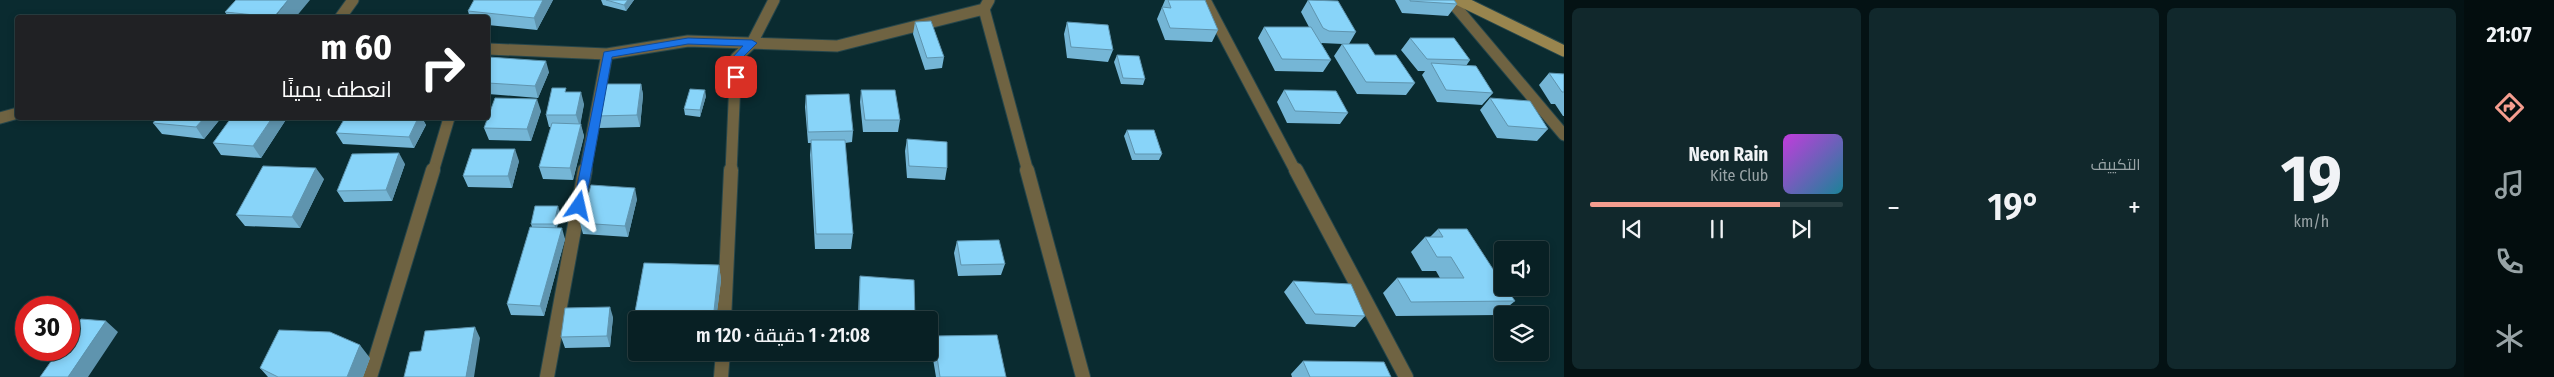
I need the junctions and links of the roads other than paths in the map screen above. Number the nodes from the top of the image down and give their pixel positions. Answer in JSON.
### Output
{"nodes":[{"id":1,"x":353,"y":0,"type":"edge"},
{"id":2,"x":774,"y":0,"type":"edge"},
{"id":3,"x":1205,"y":0,"type":"edge"},
{"id":4,"x":1450,"y":0,"type":"edge"},
{"id":5,"x":1459,"y":0,"type":"edge"},
{"id":6,"x":986,"y":5,"type":"edge"},
{"id":7,"x":342,"y":15,"type":"edge"},
{"id":8,"x":752,"y":43,"type":"junction"},
{"id":9,"x":490,"y":49,"type":"edge"},
{"id":10,"x":1564,"y":51,"type":"edge"},
{"id":11,"x":607,"y":54,"type":"junction"},
{"id":12,"x":15,"y":114,"type":"edge"},
{"id":13,"x":0,"y":118,"type":"edge"},
{"id":14,"x":448,"y":120,"type":"edge"},
{"id":15,"x":1564,"y":135,"type":"edge"},
{"id":16,"x":724,"y":311,"type":"edge"},
{"id":17,"x":722,"y":361,"type":"edge"},
{"id":18,"x":370,"y":377,"type":"edge"},
{"id":19,"x":547,"y":377,"type":"edge"},
{"id":20,"x":721,"y":377,"type":"edge"},
{"id":21,"x":1083,"y":377,"type":"edge"},
{"id":22,"x":1406,"y":377,"type":"edge"}],
"edges":[{"from":1,"to":7,"type":"street"},
{"from":2,"to":8,"type":"street"},
{"from":3,"to":22,"type":"street"},
{"from":4,"to":15,"type":"street"},
{"from":5,"to":10,"type":"street"},
{"from":6,"to":8,"type":"street"},
{"from":6,"to":21,"type":"street"},
{"from":8,"to":11,"type":"street"},
{"from":8,"to":16,"type":"street"},
{"from":9,"to":11,"type":"street"},
{"from":11,"to":19,"type":"street"},
{"from":12,"to":13,"type":"street"},
{"from":14,"to":18,"type":"street"},
{"from":17,"to":20,"type":"street"}]}
